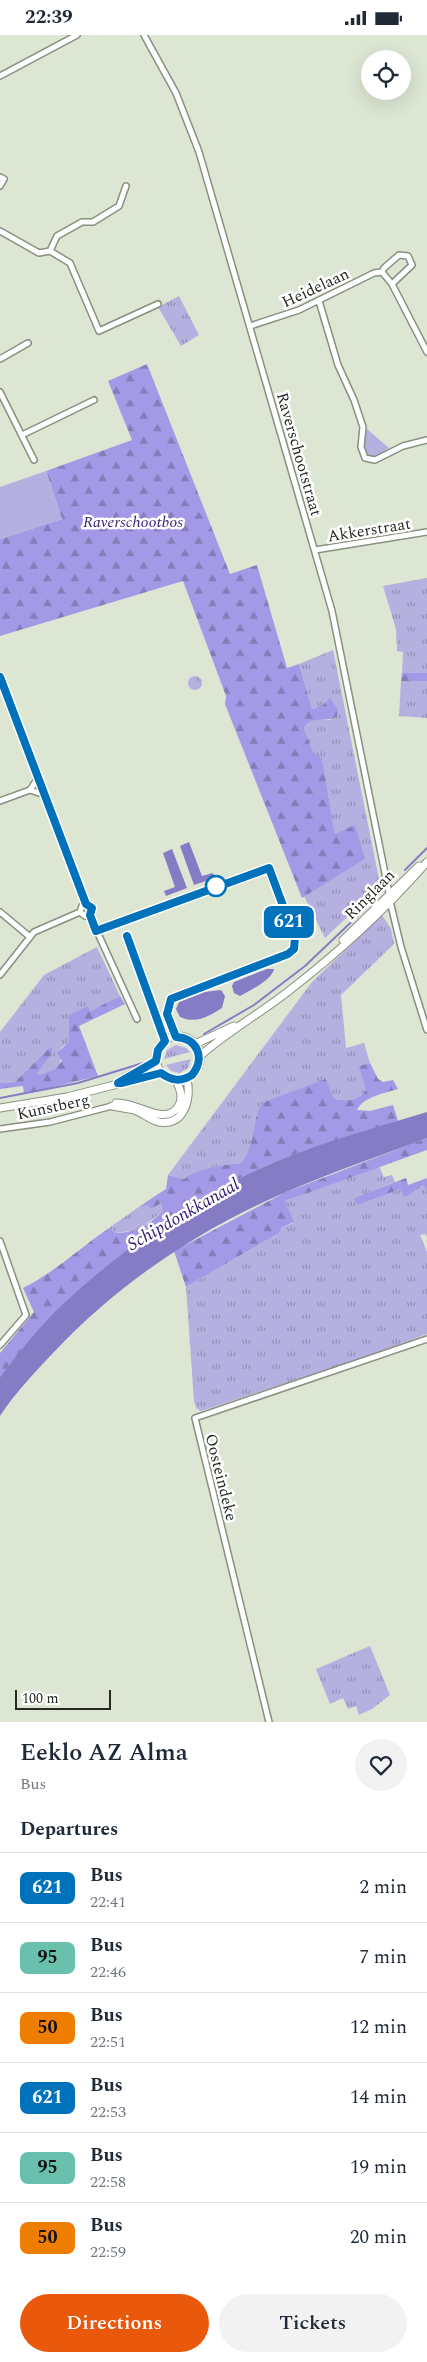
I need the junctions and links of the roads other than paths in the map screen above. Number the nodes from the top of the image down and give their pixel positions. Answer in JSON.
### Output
{"nodes":[{"id":1,"x":77,"y":35,"type":"edge"},
{"id":2,"x":144,"y":35,"type":"edge"},
{"id":3,"x":0,"y":76,"type":"edge"},
{"id":4,"x":0,"y":177,"type":"edge"},
{"id":5,"x":126,"y":185,"type":"dead end"},
{"id":6,"x":0,"y":186,"type":"edge"},
{"id":7,"x":0,"y":231,"type":"edge"},
{"id":8,"x":50,"y":251,"type":"junction"},
{"id":9,"x":382,"y":272,"type":"junction"},
{"id":10,"x":392,"y":284,"type":"junction"},
{"id":11,"x":319,"y":301,"type":"junction"},
{"id":12,"x":158,"y":304,"type":"dead end"},
{"id":13,"x":250,"y":326,"type":"junction"},
{"id":14,"x":28,"y":343,"type":"dead end"},
{"id":15,"x":427,"y":352,"type":"edge"},
{"id":16,"x":0,"y":359,"type":"edge"},
{"id":17,"x":0,"y":392,"type":"edge"},
{"id":18,"x":94,"y":399,"type":"dead end"},
{"id":19,"x":22,"y":435,"type":"junction"},
{"id":20,"x":427,"y":440,"type":"edge"},
{"id":21,"x":34,"y":460,"type":"dead end"},
{"id":22,"x":427,"y":532,"type":"edge"},
{"id":23,"x":315,"y":550,"type":"junction"},
{"id":24,"x":0,"y":677,"type":"edge"},
{"id":25,"x":38,"y":778,"type":"junction"},
{"id":26,"x":30,"y":790,"type":"junction"},
{"id":27,"x":45,"y":795,"type":"junction"},
{"id":28,"x":0,"y":801,"type":"edge"},
{"id":29,"x":427,"y":860,"type":"edge"},
{"id":30,"x":389,"y":893,"type":"junction"},
{"id":31,"x":390,"y":901,"type":"junction"},
{"id":32,"x":86,"y":904,"type":"junction"},
{"id":33,"x":0,"y":912,"type":"edge"},
{"id":34,"x":80,"y":912,"type":"junction"},
{"id":35,"x":90,"y":915,"type":"junction"},
{"id":36,"x":30,"y":937,"type":"junction"},
{"id":37,"x":333,"y":952,"type":"junction"},
{"id":38,"x":0,"y":975,"type":"edge"},
{"id":39,"x":137,"y":1019,"type":"dead end"},
{"id":40,"x":244,"y":1023,"type":"junction"},
{"id":41,"x":427,"y":1030,"type":"edge"},
{"id":42,"x":194,"y":1044,"type":"junction"},
{"id":43,"x":200,"y":1056,"type":"junction"},
{"id":44,"x":156,"y":1061,"type":"junction"},
{"id":45,"x":161,"y":1073,"type":"junction"},
{"id":46,"x":187,"y":1079,"type":"junction"},
{"id":47,"x":176,"y":1080,"type":"junction"},
{"id":48,"x":118,"y":1083,"type":"junction"},
{"id":49,"x":112,"y":1106,"type":"junction"},
{"id":50,"x":0,"y":1108,"type":"edge"},
{"id":51,"x":0,"y":1129,"type":"edge"},
{"id":52,"x":0,"y":1241,"type":"edge"},
{"id":53,"x":427,"y":1339,"type":"edge"},
{"id":54,"x":0,"y":1345,"type":"edge"},
{"id":55,"x":269,"y":1722,"type":"edge"}],
"edges":[{"from":1,"to":3,"type":"street"},
{"from":2,"to":13,"type":"street","name":"Raverschootstraat"},
{"from":4,"to":6,"type":"street"},
{"from":5,"to":8,"type":"street"},
{"from":7,"to":8,"type":"street"},
{"from":8,"to":12,"type":"street"},
{"from":9,"to":10,"type":"street"},
{"from":9,"to":10,"type":"street"},
{"from":9,"to":11,"type":"street","name":"Heidelaan"},
{"from":10,"to":15,"type":"street"},
{"from":11,"to":13,"type":"street","name":"Heidelaan"},
{"from":11,"to":20,"type":"street"},
{"from":13,"to":23,"type":"street","name":"Raverschootstraat"},
{"from":14,"to":16,"type":"street"},
{"from":17,"to":19,"type":"street"},
{"from":18,"to":19,"type":"street"},
{"from":19,"to":21,"type":"street"},
{"from":22,"to":23,"type":"street","name":"Akkerstraat"},
{"from":23,"to":30,"type":"street","name":"Raverschootstraat"},
{"from":24,"to":25,"type":"street"},
{"from":25,"to":26,"type":"street"},
{"from":25,"to":27,"type":"street"},
{"from":26,"to":27,"type":"street"},
{"from":26,"to":28,"type":"street"},
{"from":27,"to":32,"type":"street"},
{"from":29,"to":30,"type":"main road","name":"Ringlaan"},
{"from":29,"to":31,"type":"main road","name":"Ringlaan"},
{"from":30,"to":37,"type":"main road","name":"Ringlaan"},
{"from":31,"to":37,"type":"main road","name":"Ringlaan"},
{"from":31,"to":41,"type":"street"},
{"from":32,"to":34,"type":"street"},
{"from":32,"to":35,"type":"street"},
{"from":33,"to":36,"type":"street"},
{"from":34,"to":35,"type":"street"},
{"from":34,"to":36,"type":"street"},
{"from":35,"to":39,"type":"street"},
{"from":36,"to":38,"type":"street"},
{"from":37,"to":40,"type":"main road","name":"Ringlaan"},
{"from":40,"to":42,"type":"main road","name":"Ringlaan"},
{"from":40,"to":43,"type":"main road","name":"Ringlaan"},
{"from":42,"to":43,"type":"main road"},
{"from":42,"to":44,"type":"main road"},
{"from":43,"to":46,"type":"main road"},
{"from":44,"to":45,"type":"main road"},
{"from":44,"to":48,"type":"main road"},
{"from":45,"to":47,"type":"main road"},
{"from":45,"to":48,"type":"main road"},
{"from":46,"to":47,"type":"main road"},
{"from":46,"to":49,"type":"main road"},
{"from":47,"to":49,"type":"main road"},
{"from":48,"to":50,"type":"main road"},
{"from":49,"to":51,"type":"street","name":"Kunstberg"},
{"from":52,"to":54,"type":"street"},
{"from":53,"to":55,"type":"street","name":"Oosteindeke"}]}
